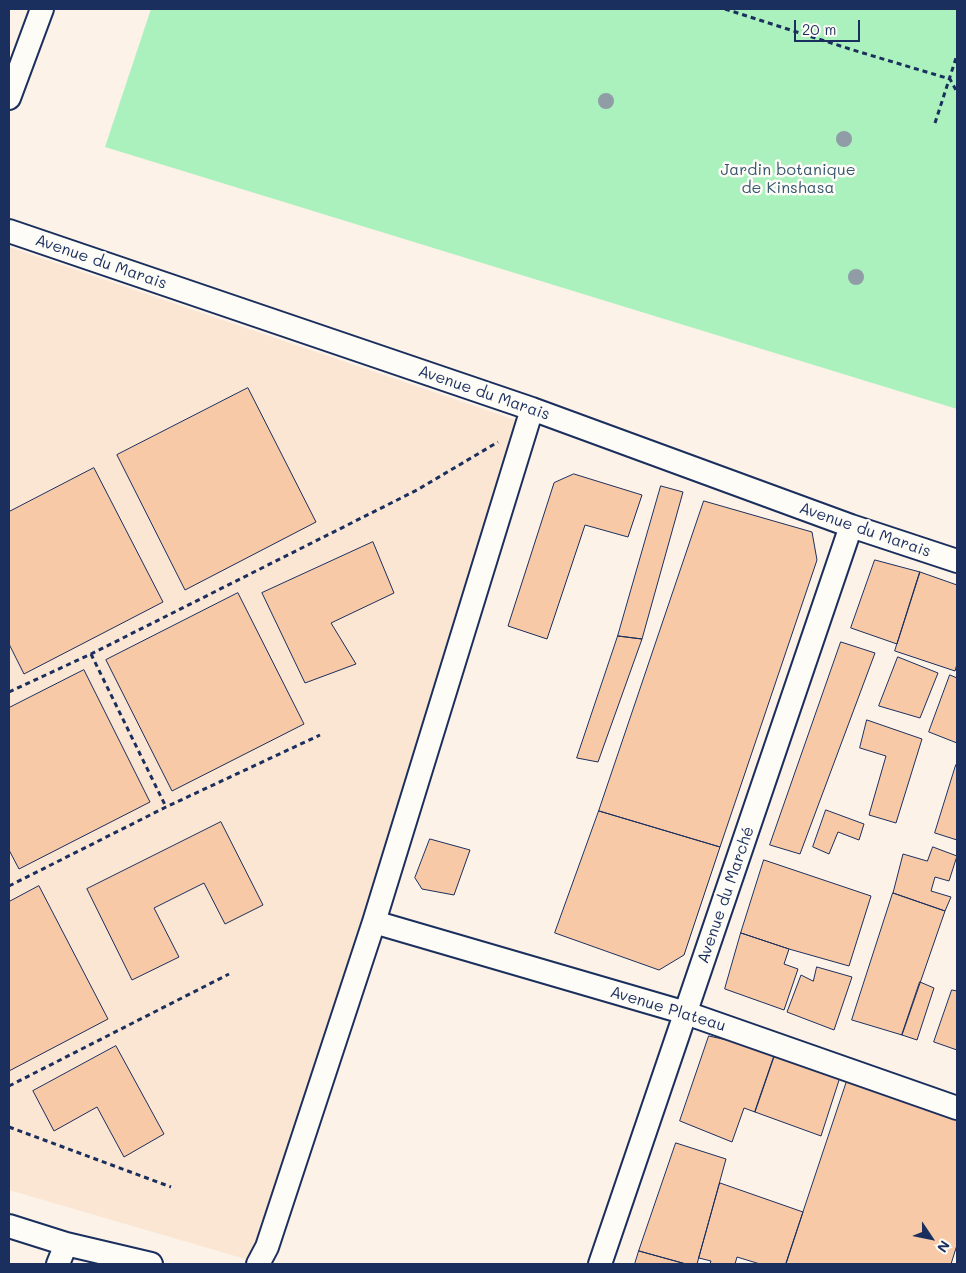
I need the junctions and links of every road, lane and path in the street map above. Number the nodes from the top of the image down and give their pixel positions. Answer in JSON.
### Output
{"nodes":[{"id":1,"x":42,"y":9,"type":"edge"},
{"id":2,"x":726,"y":9,"type":"edge"},
{"id":3,"x":957,"y":55,"type":"edge"},
{"id":4,"x":950,"y":79,"type":"junction"},
{"id":5,"x":957,"y":92,"type":"edge"},
{"id":6,"x":9,"y":98,"type":"edge"},
{"id":7,"x":936,"y":123,"type":"dead end"},
{"id":8,"x":9,"y":231,"type":"edge"},
{"id":9,"x":530,"y":416,"type":"junction"},
{"id":10,"x":851,"y":526,"type":"junction"},
{"id":11,"x":957,"y":561,"type":"edge"},
{"id":12,"x":91,"y":654,"type":"junction"},
{"id":13,"x":9,"y":692,"type":"edge"},
{"id":14,"x":320,"y":735,"type":"dead end"},
{"id":15,"x":166,"y":807,"type":"junction"},
{"id":16,"x":9,"y":886,"type":"edge"},
{"id":17,"x":374,"y":922,"type":"junction"},
{"id":18,"x":229,"y":974,"type":"dead end"},
{"id":19,"x":686,"y":1013,"type":"junction"},
{"id":20,"x":9,"y":1086,"type":"edge"},
{"id":21,"x":957,"y":1108,"type":"edge"},
{"id":22,"x":9,"y":1127,"type":"edge"},
{"id":23,"x":171,"y":1187,"type":"dead end"},
{"id":24,"x":9,"y":1226,"type":"edge"},
{"id":25,"x":62,"y":1254,"type":"edge"},
{"id":26,"x":150,"y":1264,"type":"edge"},
{"id":27,"x":258,"y":1264,"type":"edge"},
{"id":28,"x":600,"y":1264,"type":"edge"}],
"edges":[{"from":1,"to":6,"type":"street"},
{"from":2,"to":4,"type":"path"},
{"from":3,"to":4,"type":"path"},
{"from":4,"to":5,"type":"path"},
{"from":4,"to":7,"type":"path"},
{"from":8,"to":9,"type":"street","name":"Avenue du Marais"},
{"from":9,"to":10,"type":"street","name":"Avenue du Marais"},
{"from":9,"to":12,"type":"path"},
{"from":9,"to":17,"type":"street"},
{"from":10,"to":11,"type":"street","name":"Avenue du Marais"},
{"from":10,"to":19,"type":"street","name":"Avenue du Marché"},
{"from":12,"to":13,"type":"path"},
{"from":12,"to":15,"type":"path"},
{"from":14,"to":15,"type":"path"},
{"from":15,"to":16,"type":"path"},
{"from":17,"to":19,"type":"street","name":"Avenue Plateau"},
{"from":17,"to":27,"type":"street"},
{"from":18,"to":20,"type":"path"},
{"from":19,"to":21,"type":"street","name":"Avenue Plateau"},
{"from":19,"to":28,"type":"street","name":"Avenue du Marché"},
{"from":22,"to":23,"type":"path"},
{"from":24,"to":25,"type":"street"},
{"from":25,"to":26,"type":"street"}]}
